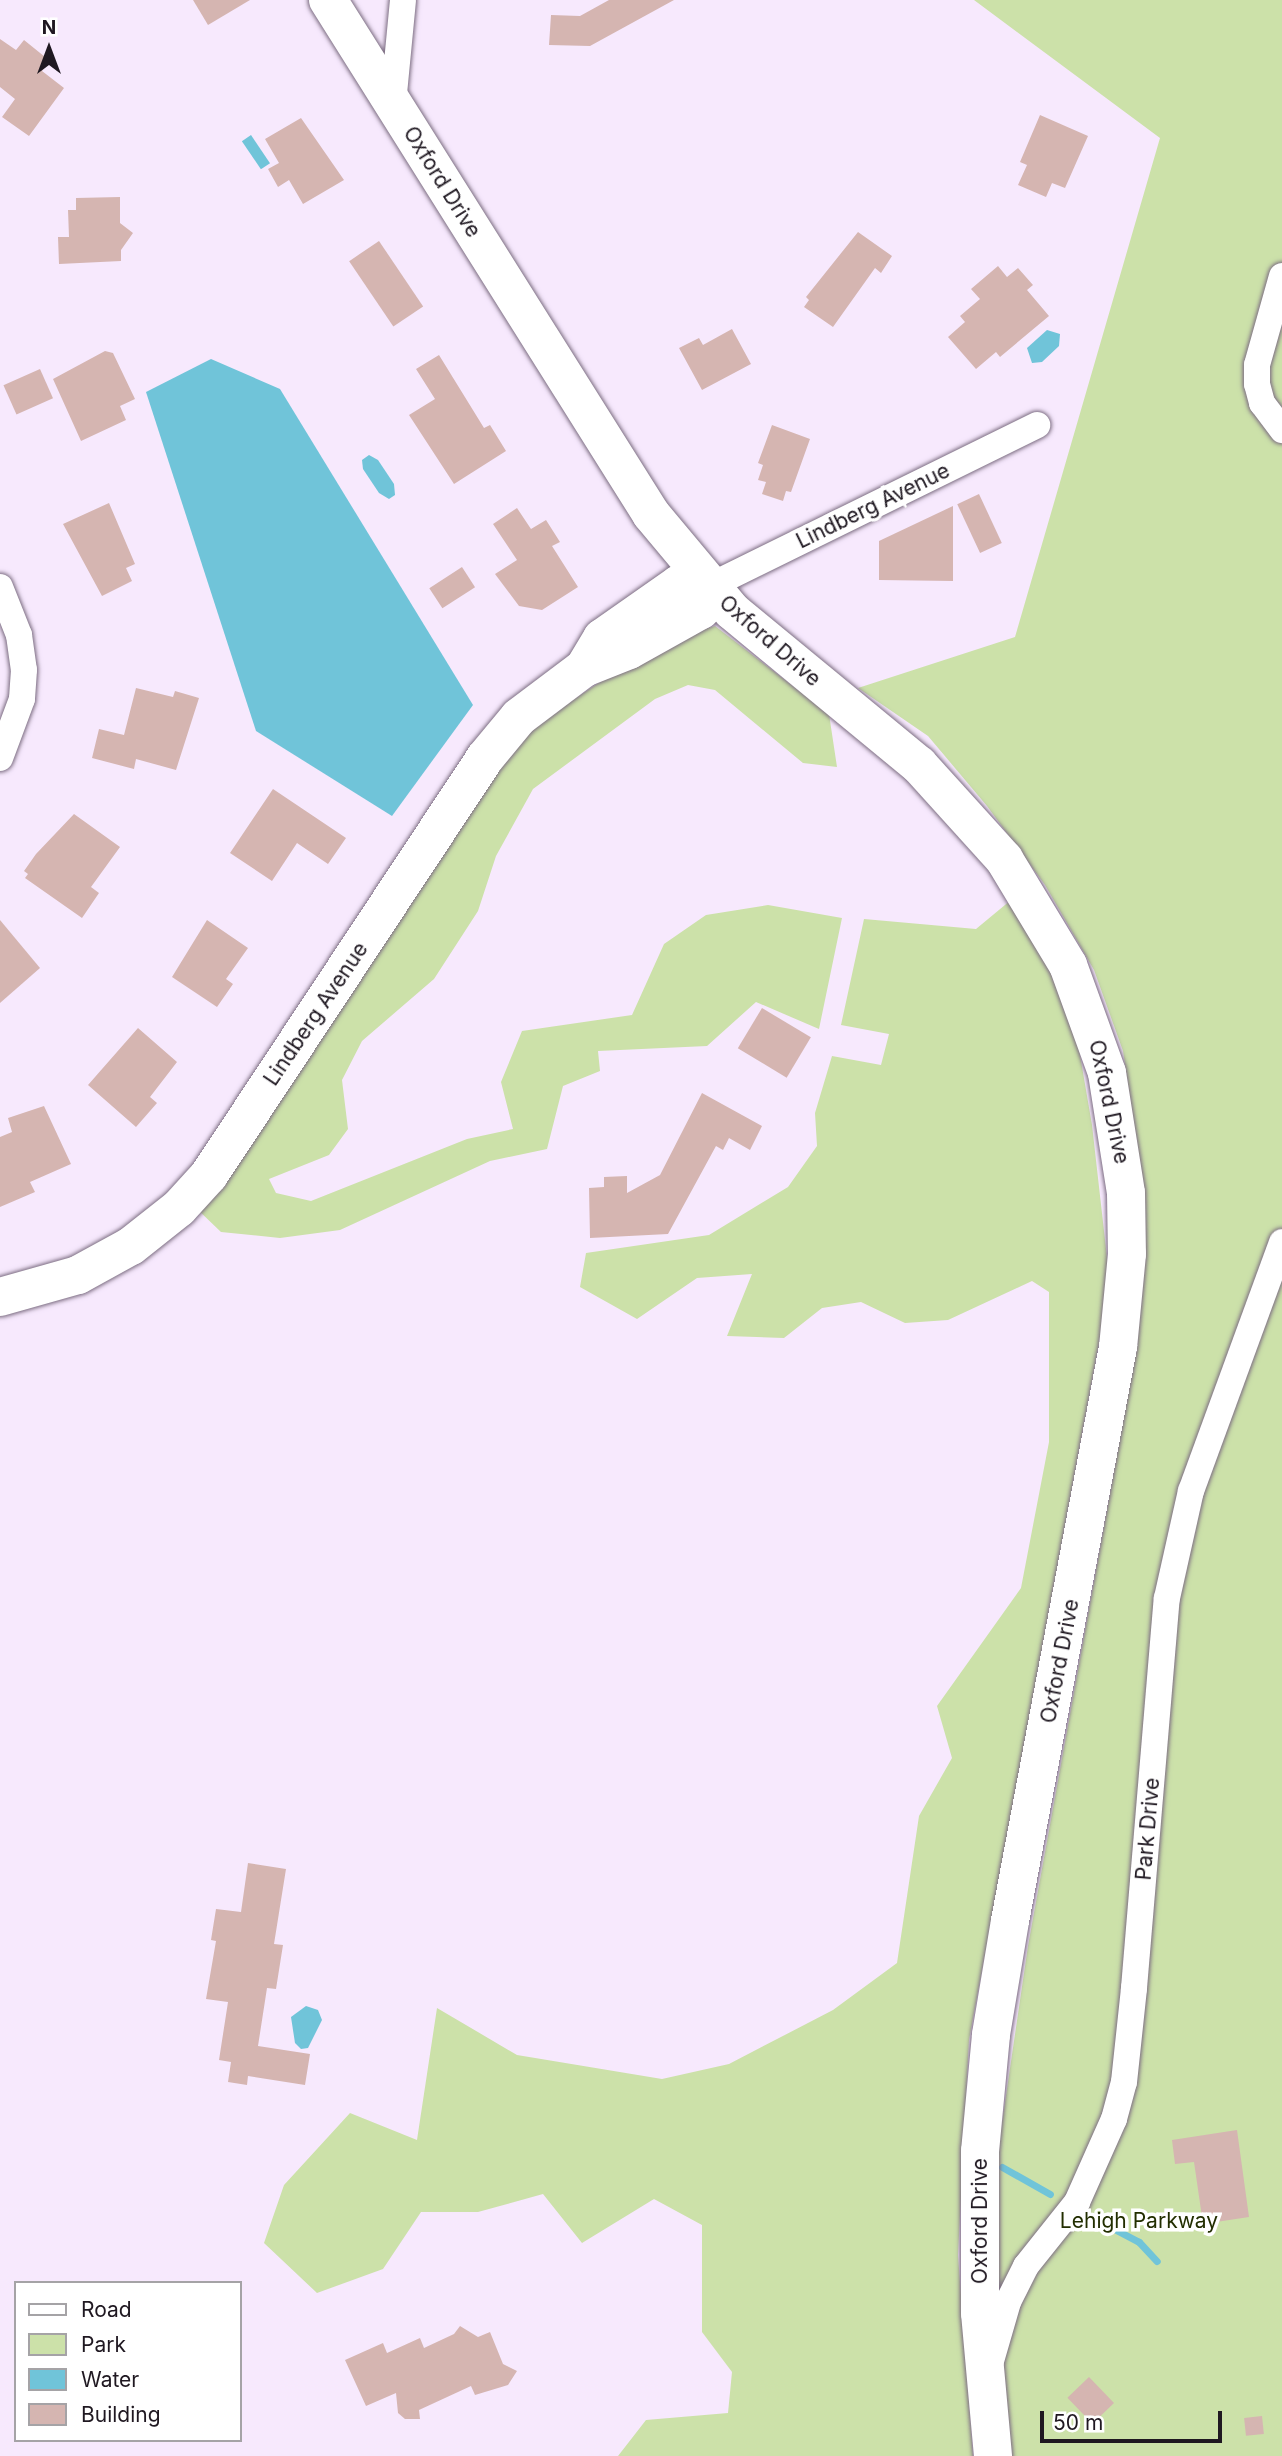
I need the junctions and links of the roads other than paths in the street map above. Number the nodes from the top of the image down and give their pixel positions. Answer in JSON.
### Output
{"nodes":[{"id":1,"x":328,"y":0,"type":"edge"},
{"id":2,"x":403,"y":0,"type":"edge"},
{"id":3,"x":393,"y":103,"type":"junction"},
{"id":4,"x":1282,"y":276,"type":"edge"},
{"id":5,"x":1037,"y":425,"type":"dead end"},
{"id":6,"x":1282,"y":430,"type":"edge"},
{"id":7,"x":0,"y":586,"type":"edge"},
{"id":8,"x":708,"y":587,"type":"junction"},
{"id":9,"x":0,"y":758,"type":"edge"},
{"id":10,"x":1282,"y":1242,"type":"edge"},
{"id":11,"x":0,"y":1297,"type":"edge"},
{"id":12,"x":986,"y":2401,"type":"junction"},
{"id":13,"x":993,"y":2456,"type":"edge"}],
"edges":[{"from":1,"to":3,"type":"main road","name":"Oxford Drive"},
{"from":2,"to":3,"type":"street"},
{"from":3,"to":8,"type":"main road","name":"Oxford Drive"},
{"from":4,"to":6,"type":"street"},
{"from":5,"to":8,"type":"street","name":"Lindberg Avenue"},
{"from":7,"to":9,"type":"street"},
{"from":8,"to":11,"type":"main road","name":"Lindberg Avenue"},
{"from":8,"to":12,"type":"main road","name":"Oxford Drive"},
{"from":10,"to":12,"type":"street","name":"Park Drive"},
{"from":12,"to":13,"type":"main road","name":"Oxford Drive"}]}
